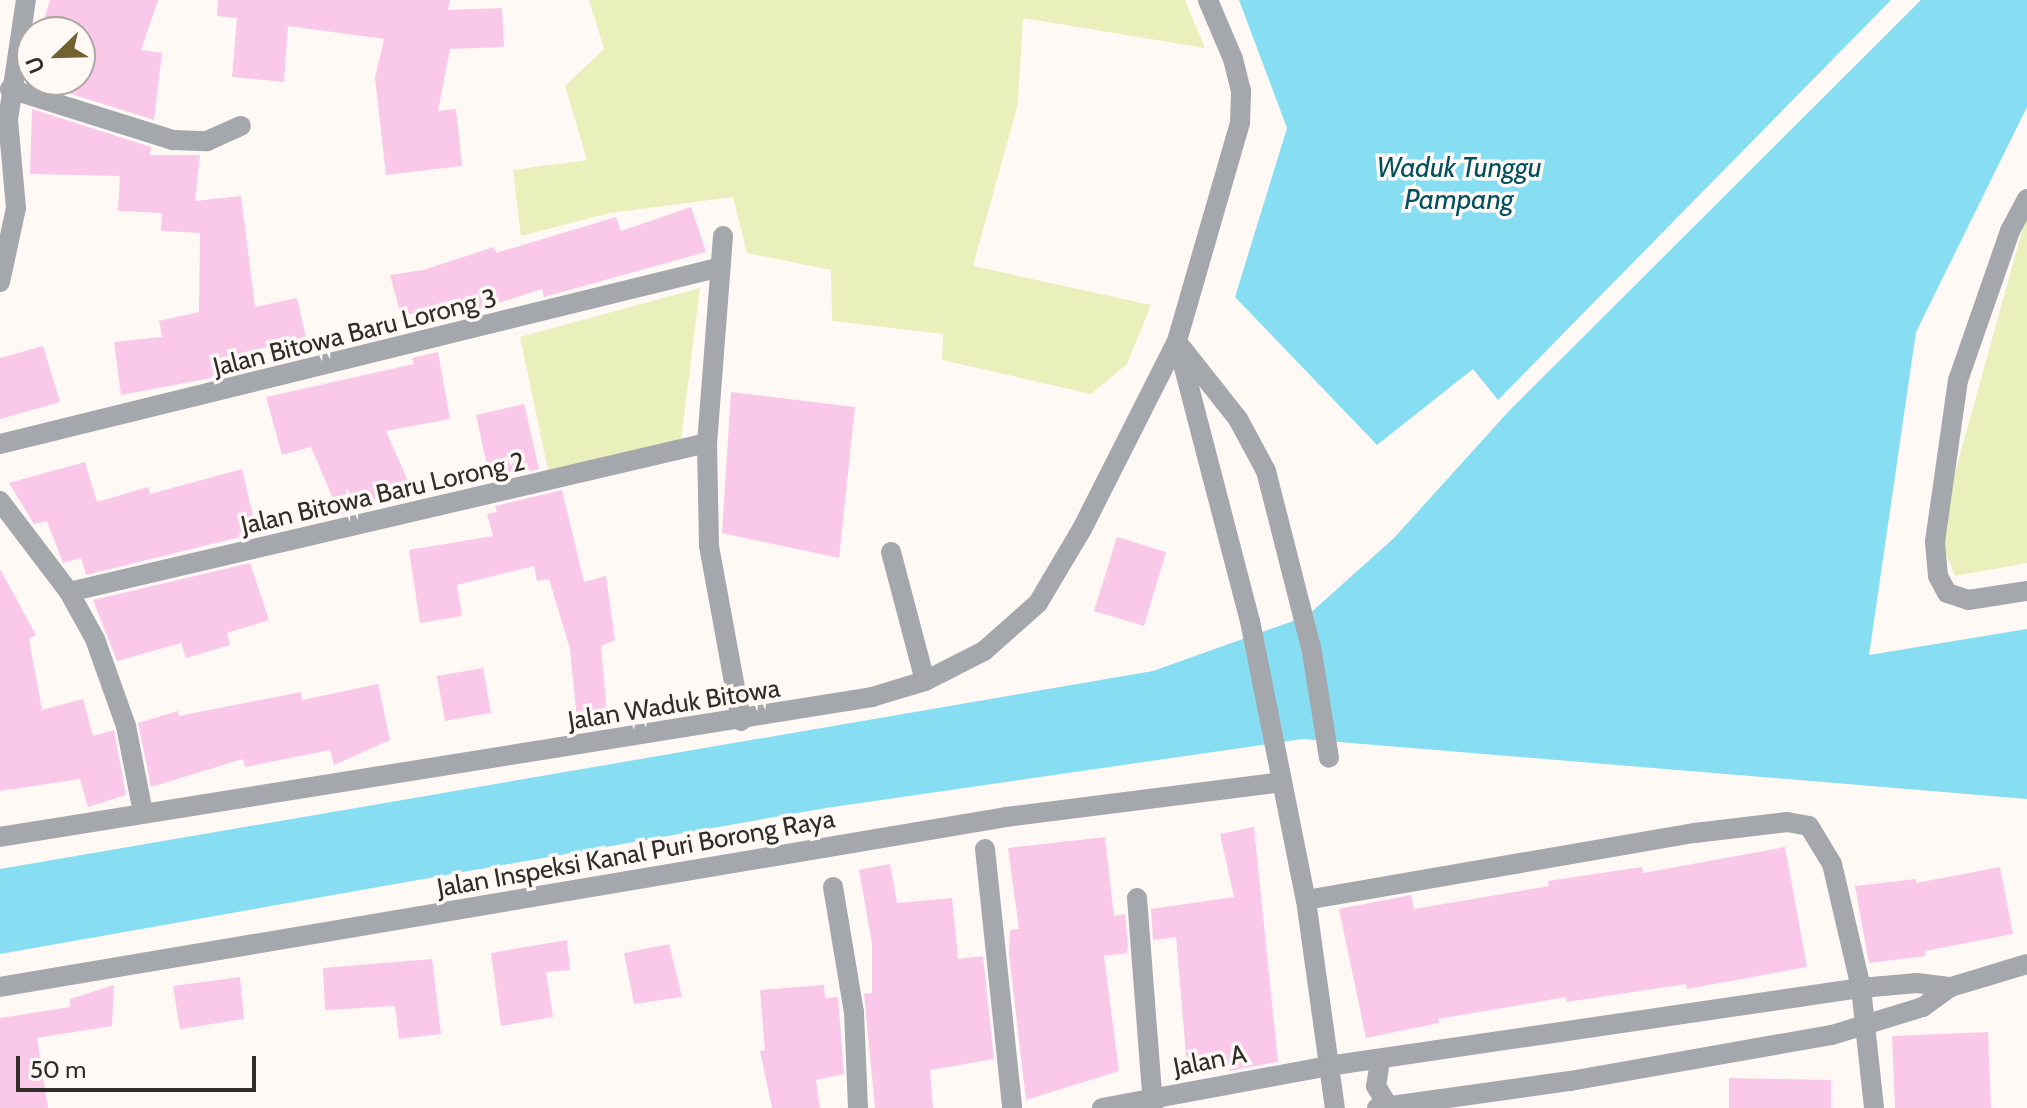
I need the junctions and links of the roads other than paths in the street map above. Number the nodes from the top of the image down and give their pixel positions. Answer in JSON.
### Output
{"nodes":[{"id":1,"x":26,"y":0,"type":"edge"},
{"id":2,"x":1208,"y":0,"type":"edge"},
{"id":3,"x":10,"y":89,"type":"junction"},
{"id":4,"x":241,"y":126,"type":"dead end"},
{"id":5,"x":2027,"y":199,"type":"edge"},
{"id":6,"x":8,"y":208,"type":"edge"},
{"id":7,"x":723,"y":236,"type":"dead end"},
{"id":8,"x":721,"y":267,"type":"junction"},
{"id":9,"x":0,"y":282,"type":"edge"},
{"id":10,"x":1177,"y":341,"type":"junction"},
{"id":11,"x":707,"y":443,"type":"junction"},
{"id":12,"x":0,"y":444,"type":"edge"},
{"id":13,"x":0,"y":501,"type":"edge"},
{"id":14,"x":891,"y":552,"type":"dead end"},
{"id":15,"x":2027,"y":591,"type":"edge"},
{"id":16,"x":69,"y":592,"type":"junction"},
{"id":17,"x":925,"y":681,"type":"junction"},
{"id":18,"x":741,"y":721,"type":"junction"},
{"id":19,"x":1329,"y":758,"type":"dead end"},
{"id":20,"x":1281,"y":775,"type":"junction"},
{"id":21,"x":143,"y":813,"type":"junction"},
{"id":22,"x":0,"y":837,"type":"edge"},
{"id":23,"x":985,"y":849,"type":"dead end"},
{"id":24,"x":833,"y":887,"type":"dead end"},
{"id":25,"x":1137,"y":898,"type":"dead end"},
{"id":26,"x":1306,"y":900,"type":"junction"},
{"id":27,"x":2027,"y":964,"type":"edge"},
{"id":28,"x":0,"y":987,"type":"edge"},
{"id":29,"x":1951,"y":987,"type":"junction"},
{"id":30,"x":1861,"y":988,"type":"junction"},
{"id":31,"x":1868,"y":1027,"type":"junction"},
{"id":32,"x":1380,"y":1061,"type":"junction"},
{"id":33,"x":1328,"y":1066,"type":"junction"},
{"id":34,"x":1153,"y":1103,"type":"edge"},
{"id":35,"x":1383,"y":1107,"type":"edge"},
{"id":36,"x":858,"y":1108,"type":"edge"},
{"id":37,"x":1012,"y":1108,"type":"edge"},
{"id":38,"x":1102,"y":1108,"type":"edge"},
{"id":39,"x":1335,"y":1108,"type":"edge"},
{"id":40,"x":1874,"y":1108,"type":"edge"}],
"edges":[{"from":1,"to":3,"type":"street"},
{"from":2,"to":10,"type":"street","name":"Jalan Waduk Bitowa"},
{"from":3,"to":4,"type":"street"},
{"from":3,"to":6,"type":"street"},
{"from":5,"to":15,"type":"street"},
{"from":6,"to":9,"type":"street"},
{"from":7,"to":8,"type":"street"},
{"from":8,"to":11,"type":"street"},
{"from":8,"to":12,"type":"street","name":"Jalan Bitowa Baru Lorong 3"},
{"from":10,"to":17,"type":"street","name":"Jalan Waduk Bitowa"},
{"from":10,"to":19,"type":"street"},
{"from":10,"to":20,"type":"street"},
{"from":11,"to":16,"type":"street","name":"Jalan Bitowa Baru Lorong 2"},
{"from":11,"to":18,"type":"street"},
{"from":13,"to":16,"type":"street"},
{"from":14,"to":17,"type":"street"},
{"from":16,"to":21,"type":"street"},
{"from":17,"to":18,"type":"street","name":"Jalan Waduk Bitowa"},
{"from":18,"to":21,"type":"street","name":"Jalan Waduk Bitowa"},
{"from":20,"to":26,"type":"street"},
{"from":20,"to":28,"type":"street","name":"Jalan Inspeksi Kanal Puri Borong Raya"},
{"from":21,"to":22,"type":"street","name":"Jalan Waduk Bitowa"},
{"from":23,"to":37,"type":"street"},
{"from":24,"to":36,"type":"street"},
{"from":25,"to":34,"type":"street"},
{"from":26,"to":30,"type":"street"},
{"from":26,"to":33,"type":"street"},
{"from":27,"to":29,"type":"street"},
{"from":29,"to":30,"type":"street","name":"Jalan A"},
{"from":29,"to":31,"type":"street"},
{"from":30,"to":31,"type":"street"},
{"from":30,"to":32,"type":"street","name":"Jalan A"},
{"from":31,"to":35,"type":"street"},
{"from":31,"to":40,"type":"street"},
{"from":32,"to":33,"type":"street","name":"Jalan A"},
{"from":32,"to":35,"type":"street"},
{"from":33,"to":34,"type":"street","name":"Jalan A"},
{"from":33,"to":39,"type":"street"},
{"from":34,"to":38,"type":"street","name":"Jalan A"}]}
